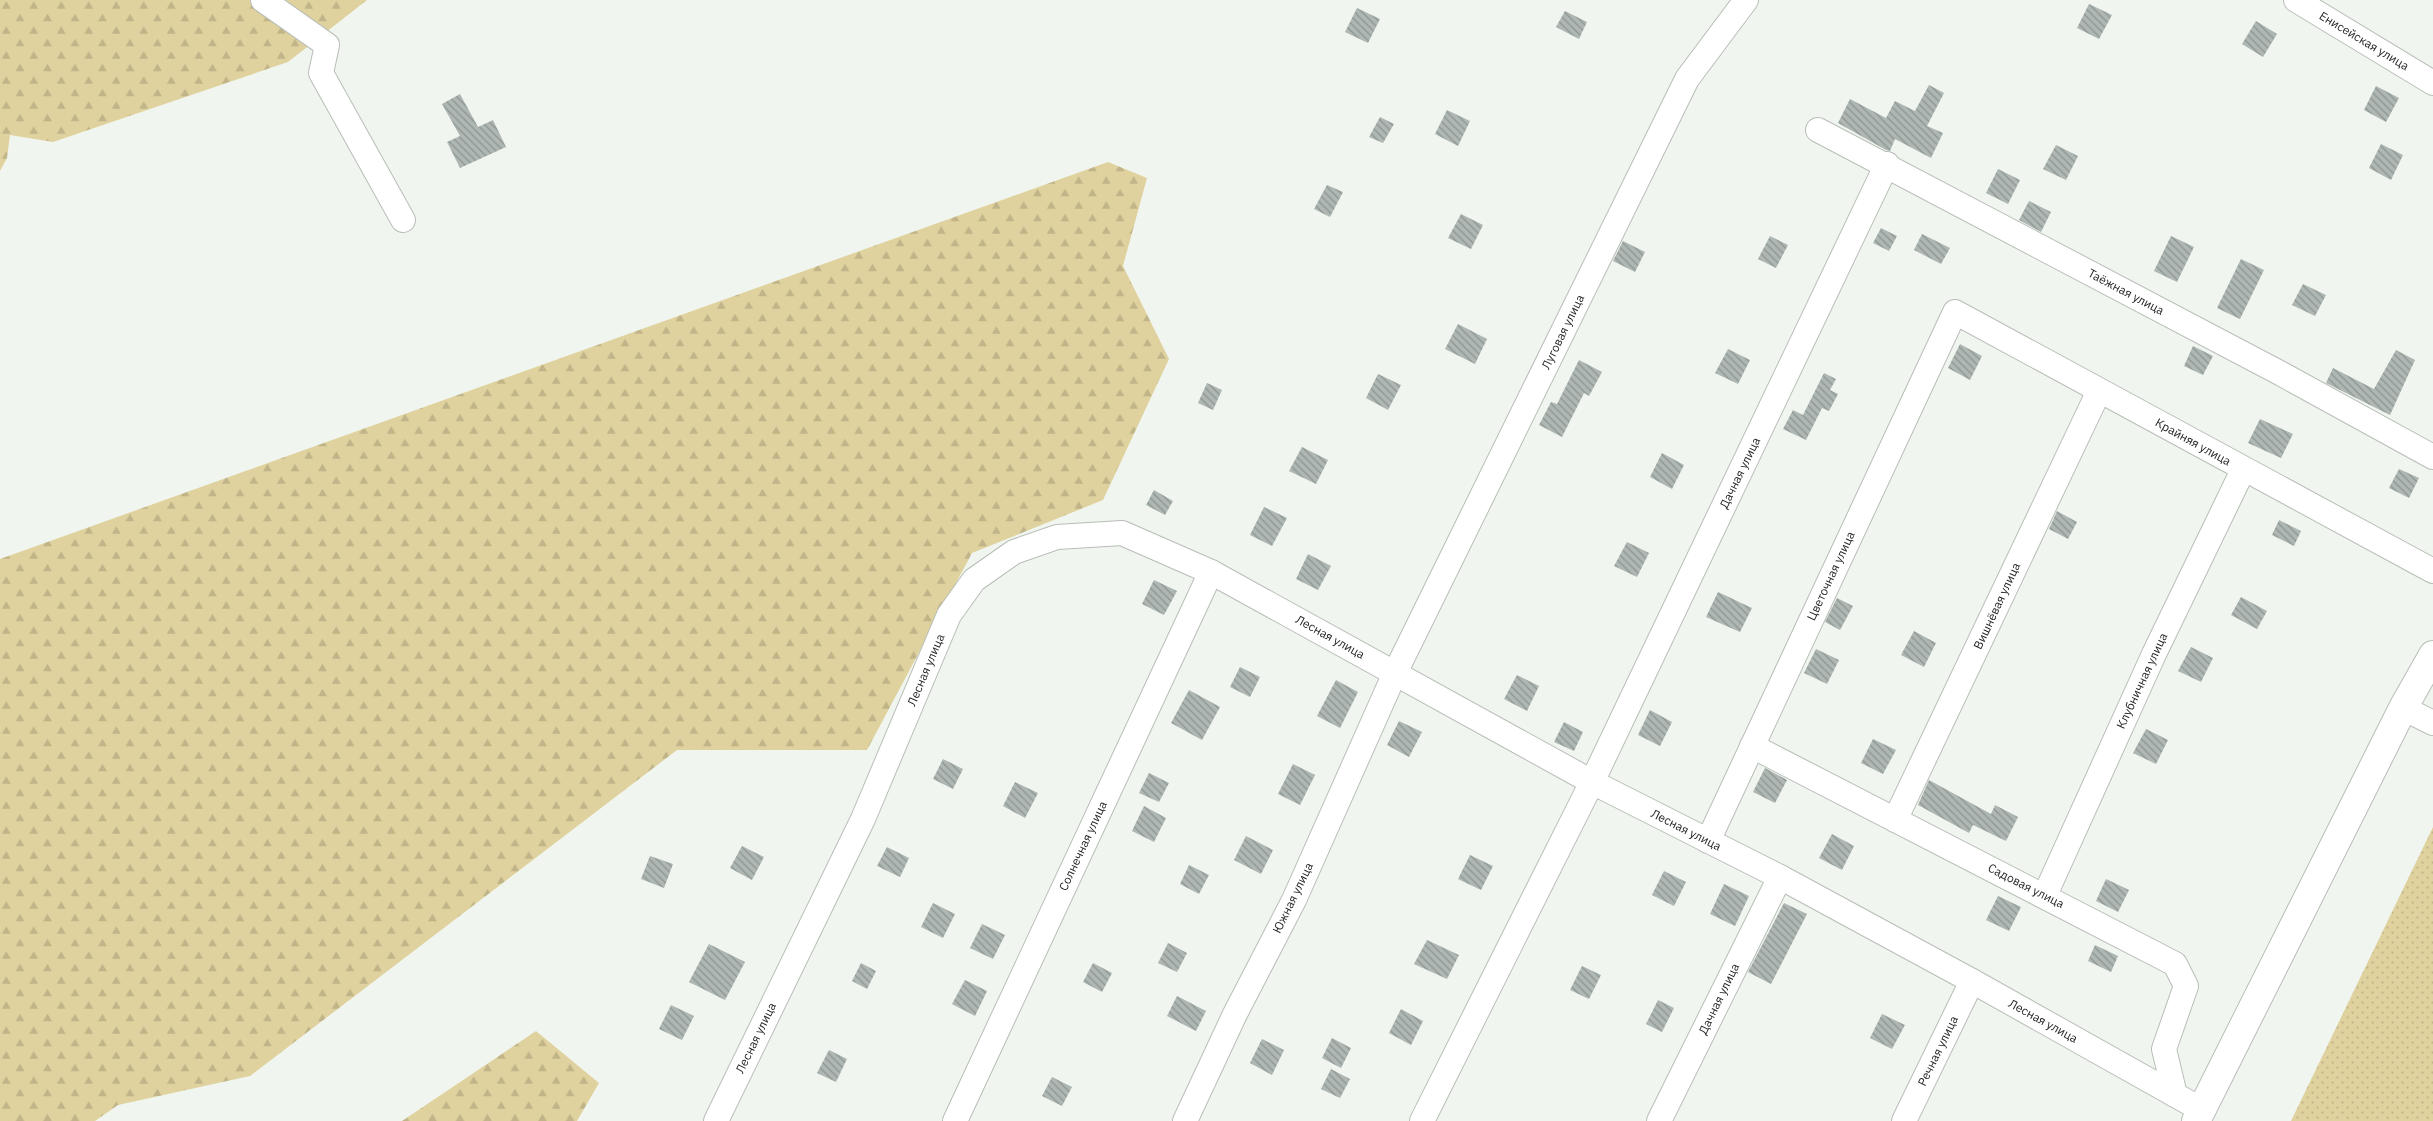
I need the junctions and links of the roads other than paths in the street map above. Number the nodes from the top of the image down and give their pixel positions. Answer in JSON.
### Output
{"nodes":[{"id":1,"x":263,"y":0,"type":"edge"},
{"id":2,"x":1746,"y":0,"type":"edge"},
{"id":3,"x":2296,"y":0,"type":"edge"},
{"id":4,"x":2433,"y":83,"type":"edge"},
{"id":5,"x":1818,"y":130,"type":"dead end"},
{"id":6,"x":1887,"y":164,"type":"junction"},
{"id":7,"x":402,"y":220,"type":"dead end"},
{"id":8,"x":1955,"y":312,"type":"joint"},
{"id":9,"x":2099,"y":391,"type":"junction"},
{"id":10,"x":2433,"y":457,"type":"edge"},
{"id":11,"x":2243,"y":470,"type":"junction"},
{"id":12,"x":2433,"y":571,"type":"edge"},
{"id":13,"x":1211,"y":572,"type":"junction"},
{"id":14,"x":2433,"y":655,"type":"edge"},
{"id":15,"x":1395,"y":673,"type":"junction"},
{"id":16,"x":2403,"y":708,"type":"junction"},
{"id":17,"x":2433,"y":723,"type":"edge"},
{"id":18,"x":1752,"y":746,"type":"junction"},
{"id":19,"x":1592,"y":782,"type":"junction"},
{"id":20,"x":1895,"y":820,"type":"junction"},
{"id":21,"x":1708,"y":841,"type":"junction"},
{"id":22,"x":1780,"y":877,"type":"junction"},
{"id":23,"x":2045,"y":895,"type":"junction"},
{"id":24,"x":1972,"y":981,"type":"junction"},
{"id":25,"x":2175,"y":1095,"type":"junction"},
{"id":26,"x":2199,"y":1116,"type":"edge"},
{"id":27,"x":716,"y":1121,"type":"edge"},
{"id":28,"x":955,"y":1121,"type":"edge"},
{"id":29,"x":1185,"y":1121,"type":"edge"},
{"id":30,"x":1422,"y":1121,"type":"edge"},
{"id":31,"x":1658,"y":1121,"type":"edge"},
{"id":32,"x":1904,"y":1121,"type":"edge"}],
"edges":[{"from":1,"to":7,"type":"street"},
{"from":2,"to":15,"type":"street","name":"Луговая улица"},
{"from":3,"to":4,"type":"street","name":"Енисейская улица"},
{"from":5,"to":6,"type":"street","name":"Таёжная улица"},
{"from":6,"to":10,"type":"street","name":"Таёжная улица"},
{"from":6,"to":19,"type":"street","name":"Дачная улица"},
{"from":8,"to":9,"type":"street","name":"Крайняя улица"},
{"from":8,"to":18,"type":"street","name":"Цветочная улица"},
{"from":9,"to":11,"type":"street","name":"Крайняя улица"},
{"from":9,"to":20,"type":"street","name":"Вишнёвая улица"},
{"from":11,"to":12,"type":"street","name":"Крайняя улица"},
{"from":11,"to":23,"type":"street","name":"Клубничная улица"},
{"from":13,"to":15,"type":"street","name":"Лесная улица"},
{"from":13,"to":27,"type":"street","name":"Лесная улица"},
{"from":13,"to":28,"type":"street","name":"Солнечная улица"},
{"from":14,"to":16,"type":"main road"},
{"from":15,"to":19,"type":"street","name":"Лесная улица"},
{"from":15,"to":29,"type":"street","name":"Южная улица"},
{"from":16,"to":17,"type":"street"},
{"from":16,"to":26,"type":"main road"},
{"from":18,"to":20,"type":"street","name":"Садовая улица"},
{"from":18,"to":21,"type":"street","name":"Цветочная улица"},
{"from":19,"to":21,"type":"street","name":"Лесная улица"},
{"from":19,"to":30,"type":"street","name":"Дачная улица"},
{"from":20,"to":23,"type":"street","name":"Садовая улица"},
{"from":21,"to":22,"type":"street","name":"Лесная улица"},
{"from":22,"to":24,"type":"street","name":"Лесная улица"},
{"from":22,"to":31,"type":"street","name":"Дачная улица"},
{"from":23,"to":25,"type":"street","name":"Садовая улица"},
{"from":24,"to":25,"type":"street","name":"Лесная улица"},
{"from":24,"to":32,"type":"street","name":"Речная улица"},
{"from":25,"to":26,"type":"street","name":"Лесная улица"}]}
